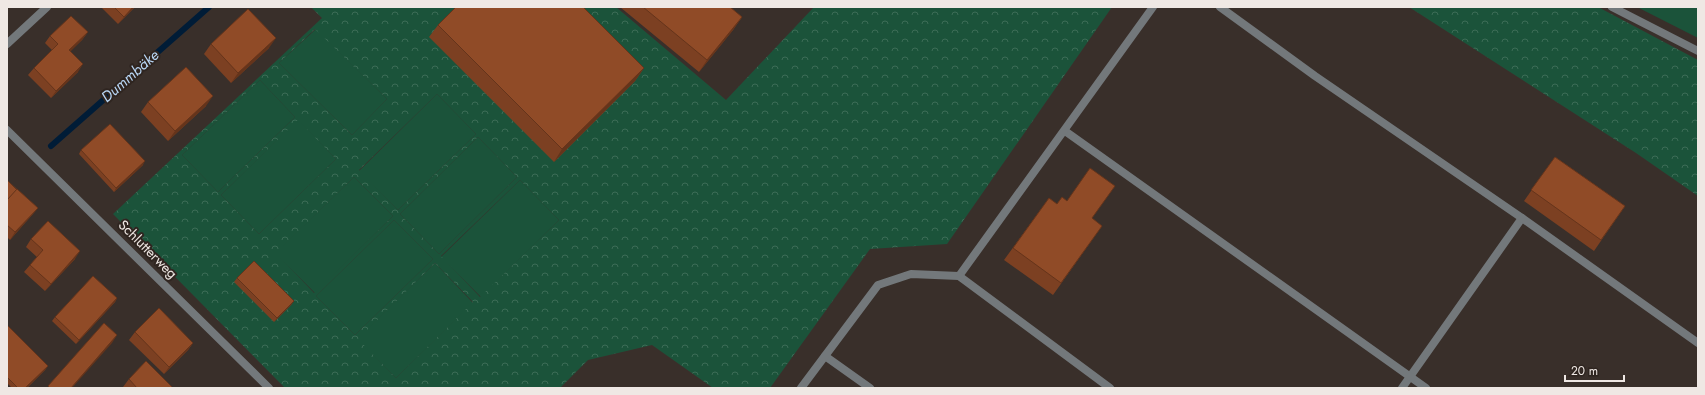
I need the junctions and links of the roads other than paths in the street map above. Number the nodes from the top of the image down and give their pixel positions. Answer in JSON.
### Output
{"nodes":[{"id":1,"x":47,"y":7,"type":"edge"},
{"id":2,"x":1153,"y":7,"type":"edge"},
{"id":3,"x":1220,"y":7,"type":"edge"},
{"id":4,"x":1612,"y":7,"type":"edge"},
{"id":5,"x":7,"y":44,"type":"edge"},
{"id":6,"x":1698,"y":51,"type":"edge"},
{"id":7,"x":7,"y":130,"type":"edge"},
{"id":8,"x":1065,"y":131,"type":"junction"},
{"id":9,"x":1522,"y":218,"type":"junction"},
{"id":10,"x":959,"y":276,"type":"junction"},
{"id":11,"x":1698,"y":343,"type":"edge"},
{"id":12,"x":825,"y":356,"type":"junction"},
{"id":13,"x":1410,"y":377,"type":"junction"},
{"id":14,"x":269,"y":388,"type":"edge"},
{"id":15,"x":801,"y":388,"type":"edge"},
{"id":16,"x":870,"y":388,"type":"edge"},
{"id":17,"x":1110,"y":388,"type":"edge"},
{"id":18,"x":1402,"y":388,"type":"edge"},
{"id":19,"x":1426,"y":388,"type":"edge"}],
"edges":[{"from":1,"to":5,"type":"street"},
{"from":2,"to":8,"type":"street"},
{"from":3,"to":9,"type":"street"},
{"from":4,"to":6,"type":"street"},
{"from":7,"to":14,"type":"street","name":"Schlutterweg"},
{"from":8,"to":10,"type":"street"},
{"from":8,"to":13,"type":"street"},
{"from":9,"to":11,"type":"street"},
{"from":9,"to":13,"type":"street"},
{"from":10,"to":12,"type":"street"},
{"from":10,"to":17,"type":"street"},
{"from":12,"to":15,"type":"street"},
{"from":12,"to":16,"type":"street"},
{"from":13,"to":18,"type":"street"},
{"from":13,"to":19,"type":"street"}]}
